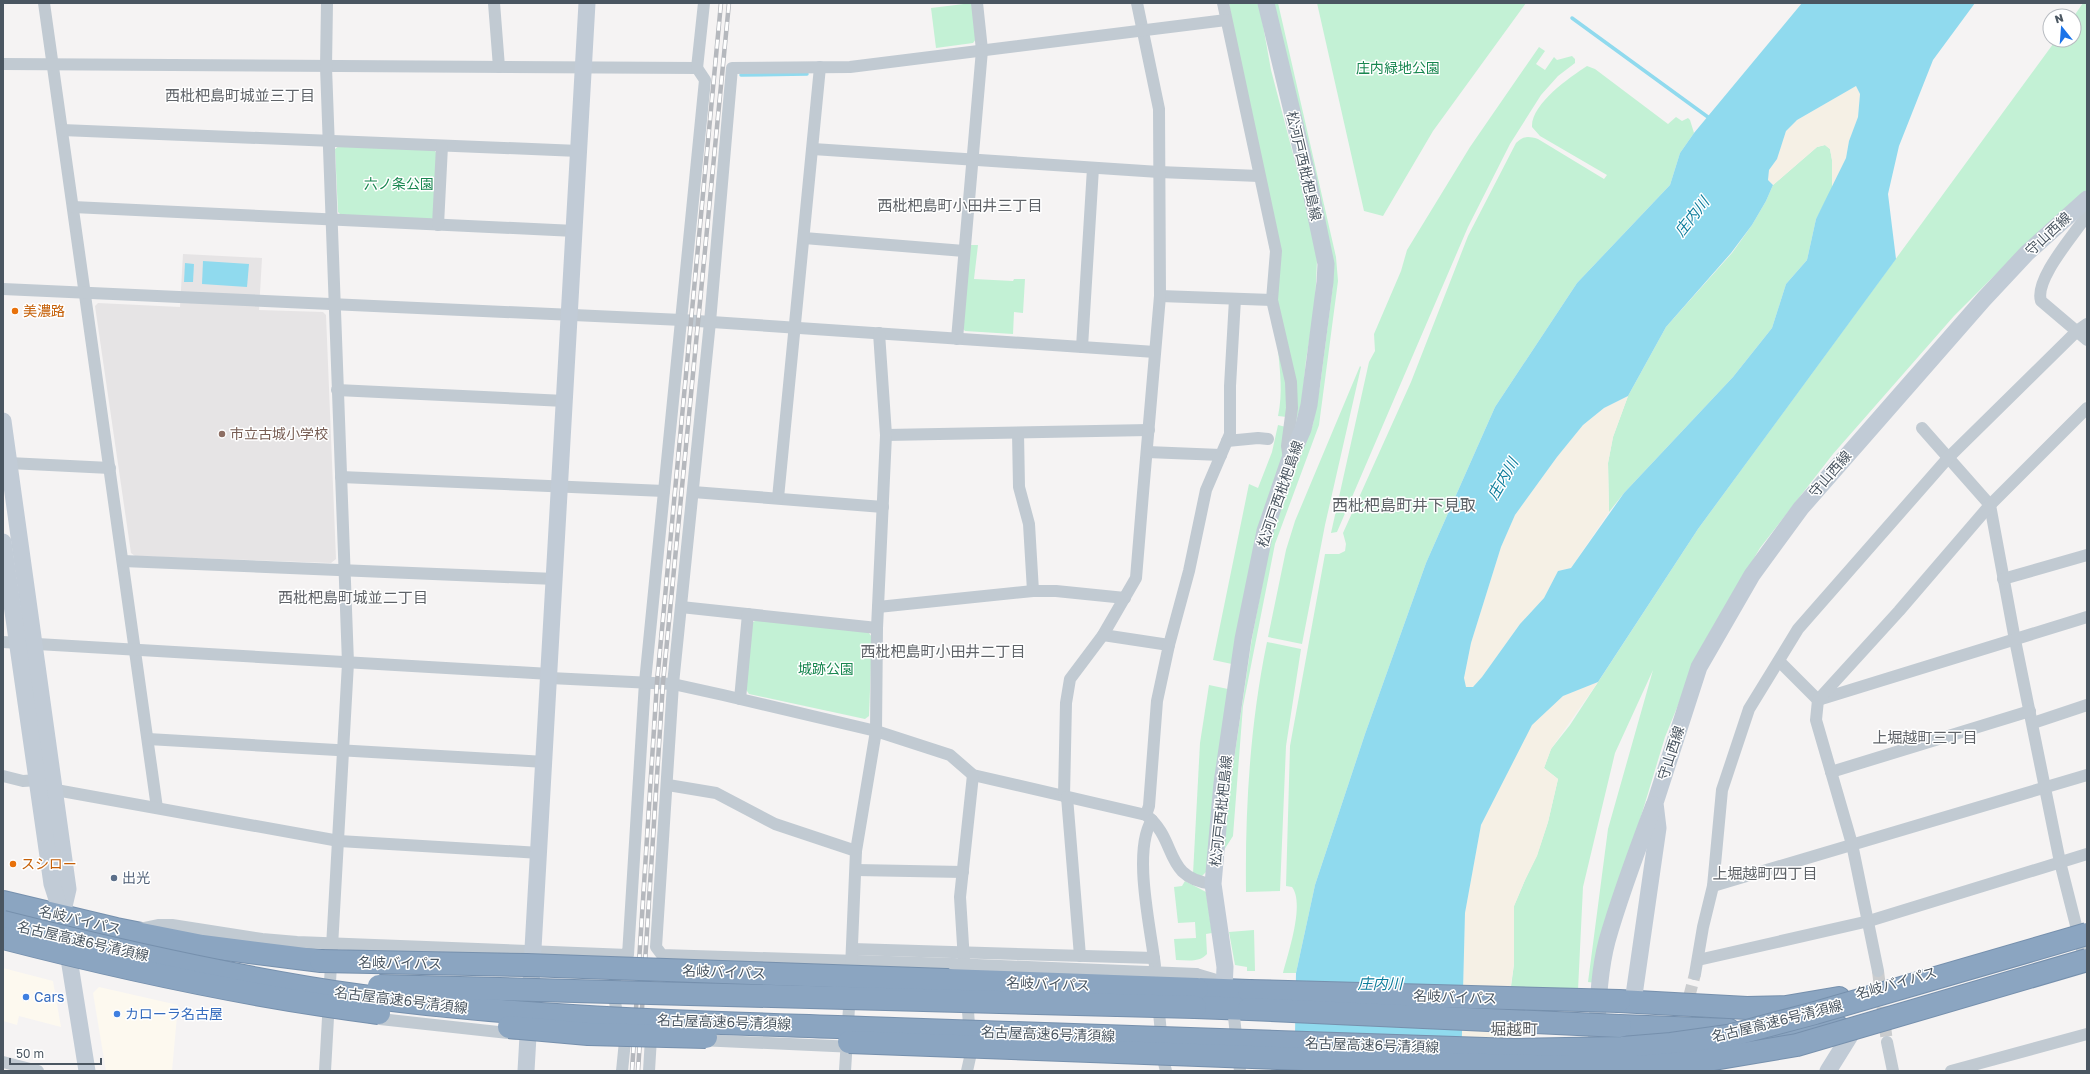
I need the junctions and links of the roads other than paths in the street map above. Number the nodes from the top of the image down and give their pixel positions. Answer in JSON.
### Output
{"nodes":[{"id":1,"x":44,"y":3,"type":"edge"},
{"id":2,"x":327,"y":3,"type":"edge"},
{"id":3,"x":494,"y":3,"type":"edge"},
{"id":4,"x":587,"y":3,"type":"edge"},
{"id":5,"x":704,"y":3,"type":"edge"},
{"id":6,"x":977,"y":3,"type":"edge"},
{"id":7,"x":1136,"y":3,"type":"edge"},
{"id":8,"x":1224,"y":3,"type":"edge"},
{"id":9,"x":1266,"y":3,"type":"edge"},
{"id":10,"x":1226,"y":20,"type":"junction"},
{"id":11,"x":1142,"y":30,"type":"junction"},
{"id":12,"x":982,"y":50,"type":"junction"},
{"id":13,"x":3,"y":64,"type":"edge"},
{"id":14,"x":53,"y":64,"type":"junction"},
{"id":15,"x":326,"y":67,"type":"junction"},
{"id":16,"x":499,"y":67,"type":"junction"},
{"id":17,"x":584,"y":67,"type":"junction"},
{"id":18,"x":820,"y":67,"type":"junction"},
{"id":19,"x":698,"y":68,"type":"junction"},
{"id":20,"x":62,"y":130,"type":"junction"},
{"id":21,"x":328,"y":141,"type":"junction"},
{"id":22,"x":442,"y":146,"type":"junction"},
{"id":23,"x":813,"y":149,"type":"junction"},
{"id":24,"x":579,"y":151,"type":"junction"},
{"id":25,"x":972,"y":160,"type":"junction"},
{"id":26,"x":1093,"y":168,"type":"junction"},
{"id":27,"x":1159,"y":172,"type":"junction"},
{"id":28,"x":1259,"y":176,"type":"junction"},
{"id":29,"x":2087,"y":199,"type":"edge"},
{"id":30,"x":73,"y":208,"type":"junction"},
{"id":31,"x":2087,"y":215,"type":"edge"},
{"id":32,"x":331,"y":220,"type":"junction"},
{"id":33,"x":438,"y":225,"type":"junction"},
{"id":34,"x":575,"y":231,"type":"junction"},
{"id":35,"x":804,"y":238,"type":"junction"},
{"id":36,"x":964,"y":250,"type":"junction"},
{"id":37,"x":3,"y":289,"type":"edge"},
{"id":38,"x":85,"y":294,"type":"junction"},
{"id":39,"x":1160,"y":296,"type":"junction"},
{"id":40,"x":1235,"y":299,"type":"junction"},
{"id":41,"x":1272,"y":300,"type":"junction"},
{"id":42,"x":334,"y":305,"type":"junction"},
{"id":43,"x":570,"y":315,"type":"junction"},
{"id":44,"x":682,"y":320,"type":"junction"},
{"id":45,"x":710,"y":322,"type":"junction"},
{"id":46,"x":2087,"y":324,"type":"edge"},
{"id":47,"x":796,"y":328,"type":"junction"},
{"id":48,"x":2077,"y":331,"type":"junction"},
{"id":49,"x":879,"y":333,"type":"junction"},
{"id":50,"x":957,"y":339,"type":"junction"},
{"id":51,"x":2087,"y":340,"type":"edge"},
{"id":52,"x":1082,"y":347,"type":"junction"},
{"id":53,"x":1155,"y":352,"type":"junction"},
{"id":54,"x":337,"y":390,"type":"junction"},
{"id":55,"x":565,"y":401,"type":"junction"},
{"id":56,"x":2087,"y":408,"type":"edge"},
{"id":57,"x":3,"y":421,"type":"edge"},
{"id":58,"x":1922,"y":428,"type":"dead end"},
{"id":59,"x":1149,"y":430,"type":"junction"},
{"id":60,"x":1018,"y":433,"type":"junction"},
{"id":61,"x":886,"y":435,"type":"junction"},
{"id":62,"x":1268,"y":439,"type":"dead end"},
{"id":63,"x":1227,"y":441,"type":"junction"},
{"id":64,"x":1147,"y":452,"type":"junction"},
{"id":65,"x":1221,"y":455,"type":"junction"},
{"id":66,"x":1948,"y":458,"type":"junction"},
{"id":67,"x":1289,"y":461,"type":"junction"},
{"id":68,"x":9,"y":463,"type":"junction"},
{"id":69,"x":110,"y":468,"type":"junction"},
{"id":70,"x":341,"y":477,"type":"junction"},
{"id":71,"x":561,"y":486,"type":"junction"},
{"id":72,"x":664,"y":491,"type":"junction"},
{"id":73,"x":693,"y":492,"type":"junction"},
{"id":74,"x":778,"y":498,"type":"junction"},
{"id":75,"x":1990,"y":505,"type":"junction"},
{"id":76,"x":883,"y":507,"type":"junction"},
{"id":77,"x":3,"y":542,"type":"edge"},
{"id":78,"x":2087,"y":556,"type":"edge"},
{"id":79,"x":123,"y":561,"type":"junction"},
{"id":80,"x":345,"y":570,"type":"junction"},
{"id":81,"x":555,"y":579,"type":"junction"},
{"id":82,"x":2003,"y":579,"type":"junction"},
{"id":83,"x":1033,"y":591,"type":"junction"},
{"id":84,"x":1125,"y":598,"type":"junction"},
{"id":85,"x":681,"y":607,"type":"junction"},
{"id":86,"x":878,"y":607,"type":"junction"},
{"id":87,"x":748,"y":614,"type":"junction"},
{"id":88,"x":2087,"y":617,"type":"edge"},
{"id":89,"x":877,"y":628,"type":"junction"},
{"id":90,"x":1103,"y":635,"type":"junction"},
{"id":91,"x":2015,"y":640,"type":"junction"},
{"id":92,"x":10,"y":643,"type":"edge"},
{"id":93,"x":34,"y":645,"type":"junction"},
{"id":94,"x":1169,"y":645,"type":"junction"},
{"id":95,"x":136,"y":651,"type":"junction"},
{"id":96,"x":1778,"y":661,"type":"junction"},
{"id":97,"x":348,"y":663,"type":"junction"},
{"id":98,"x":550,"y":676,"type":"junction"},
{"id":99,"x":645,"y":682,"type":"junction"},
{"id":100,"x":673,"y":684,"type":"junction"},
{"id":101,"x":740,"y":699,"type":"junction"},
{"id":102,"x":1818,"y":700,"type":"junction"},
{"id":103,"x":2087,"y":705,"type":"edge"},
{"id":104,"x":2030,"y":711,"type":"junction"},
{"id":105,"x":2033,"y":723,"type":"junction"},
{"id":106,"x":876,"y":731,"type":"junction"},
{"id":107,"x":148,"y":739,"type":"junction"},
{"id":108,"x":344,"y":751,"type":"junction"},
{"id":109,"x":545,"y":762,"type":"junction"},
{"id":110,"x":1832,"y":772,"type":"junction"},
{"id":111,"x":973,"y":775,"type":"junction"},
{"id":112,"x":2087,"y":775,"type":"edge"},
{"id":113,"x":3,"y":776,"type":"edge"},
{"id":114,"x":38,"y":780,"type":"junction"},
{"id":115,"x":668,"y":785,"type":"junction"},
{"id":116,"x":2045,"y":788,"type":"junction"},
{"id":117,"x":56,"y":790,"type":"junction"},
{"id":118,"x":1065,"y":796,"type":"junction"},
{"id":119,"x":1655,"y":803,"type":"junction"},
{"id":120,"x":157,"y":808,"type":"junction"},
{"id":121,"x":1149,"y":817,"type":"junction"},
{"id":122,"x":339,"y":841,"type":"junction"},
{"id":123,"x":1852,"y":844,"type":"junction"},
{"id":124,"x":856,"y":851,"type":"junction"},
{"id":125,"x":540,"y":853,"type":"junction"},
{"id":126,"x":2087,"y":854,"type":"edge"},
{"id":127,"x":2060,"y":862,"type":"junction"},
{"id":128,"x":856,"y":870,"type":"junction"},
{"id":129,"x":963,"y":872,"type":"junction"},
{"id":130,"x":1213,"y":884,"type":"junction"},
{"id":131,"x":1713,"y":886,"type":"junction"},
{"id":132,"x":3,"y":902,"type":"edge"},
{"id":133,"x":62,"y":915,"type":"junction"},
{"id":134,"x":1869,"y":921,"type":"junction"},
{"id":135,"x":2084,"y":931,"type":"edge"},
{"id":136,"x":6,"y":935,"type":"edge"},
{"id":137,"x":68,"y":950,"type":"junction"},
{"id":138,"x":328,"y":952,"type":"junction"},
{"id":139,"x":964,"y":952,"type":"junction"},
{"id":140,"x":534,"y":953,"type":"junction"},
{"id":141,"x":617,"y":955,"type":"junction"},
{"id":142,"x":852,"y":955,"type":"junction"},
{"id":143,"x":1080,"y":956,"type":"junction"},
{"id":144,"x":1154,"y":958,"type":"junction"},
{"id":145,"x":1698,"y":960,"type":"junction"},
{"id":146,"x":2087,"y":963,"type":"edge"},
{"id":147,"x":171,"y":971,"type":"junction"},
{"id":148,"x":1878,"y":971,"type":"tunnel mouth"},
{"id":149,"x":1695,"y":974,"type":"tunnel mouth"},
{"id":150,"x":1196,"y":990,"type":"junction"},
{"id":151,"x":1239,"y":999,"type":"junction"},
{"id":152,"x":1626,"y":1002,"type":"junction"},
{"id":153,"x":328,"y":1014,"type":"junction"},
{"id":154,"x":848,"y":1018,"type":"junction"},
{"id":155,"x":1625,"y":1026,"type":"junction"},
{"id":156,"x":1856,"y":1026,"type":"junction"},
{"id":157,"x":2087,"y":1034,"type":"edge"},
{"id":158,"x":528,"y":1035,"type":"junction"},
{"id":159,"x":1679,"y":1037,"type":"tunnel mouth"},
{"id":160,"x":625,"y":1041,"type":"junction"},
{"id":161,"x":1887,"y":1042,"type":"tunnel mouth"},
{"id":162,"x":847,"y":1047,"type":"junction"},
{"id":163,"x":971,"y":1053,"type":"junction"},
{"id":164,"x":3,"y":1062,"type":"edge"},
{"id":165,"x":1165,"y":1065,"type":"edge"},
{"id":166,"x":1672,"y":1069,"type":"edge"},
{"id":167,"x":38,"y":1071,"type":"edge"},
{"id":168,"x":87,"y":1071,"type":"edge"},
{"id":169,"x":325,"y":1071,"type":"edge"},
{"id":170,"x":526,"y":1071,"type":"edge"},
{"id":171,"x":622,"y":1071,"type":"edge"},
{"id":172,"x":649,"y":1071,"type":"edge"},
{"id":173,"x":845,"y":1071,"type":"edge"},
{"id":174,"x":967,"y":1071,"type":"edge"},
{"id":175,"x":1240,"y":1071,"type":"edge"},
{"id":176,"x":1594,"y":1071,"type":"edge"},
{"id":177,"x":1626,"y":1071,"type":"edge"},
{"id":178,"x":1694,"y":1071,"type":"edge"},
{"id":179,"x":1727,"y":1071,"type":"edge"},
{"id":180,"x":1828,"y":1071,"type":"edge"},
{"id":181,"x":1893,"y":1071,"type":"edge"},
{"id":182,"x":1951,"y":1071,"type":"edge"}],
"edges":[{"from":1,"to":14,"type":"street"},
{"from":2,"to":15,"type":"street"},
{"from":3,"to":16,"type":"street"},
{"from":4,"to":17,"type":"main road"},
{"from":5,"to":19,"type":"street"},
{"from":6,"to":12,"type":"street"},
{"from":7,"to":11,"type":"street"},
{"from":8,"to":10,"type":"street"},
{"from":9,"to":67,"type":"main road","name":"松河戸西枇杷島線"},
{"from":10,"to":11,"type":"street"},
{"from":10,"to":28,"type":"street"},
{"from":11,"to":12,"type":"street"},
{"from":11,"to":27,"type":"street"},
{"from":12,"to":18,"type":"street"},
{"from":12,"to":25,"type":"street"},
{"from":13,"to":14,"type":"street"},
{"from":14,"to":15,"type":"street"},
{"from":14,"to":20,"type":"street"},
{"from":15,"to":16,"type":"street"},
{"from":15,"to":21,"type":"street"},
{"from":16,"to":17,"type":"street"},
{"from":17,"to":19,"type":"street"},
{"from":17,"to":24,"type":"main road"},
{"from":18,"to":23,"type":"street"},
{"from":18,"to":45,"type":"street"},
{"from":19,"to":44,"type":"street"},
{"from":20,"to":21,"type":"street"},
{"from":20,"to":30,"type":"street"},
{"from":21,"to":22,"type":"street"},
{"from":21,"to":32,"type":"street"},
{"from":22,"to":24,"type":"street"},
{"from":22,"to":33,"type":"street"},
{"from":23,"to":25,"type":"street"},
{"from":23,"to":35,"type":"street"},
{"from":24,"to":34,"type":"main road"},
{"from":25,"to":26,"type":"street"},
{"from":25,"to":36,"type":"street"},
{"from":26,"to":27,"type":"street"},
{"from":26,"to":52,"type":"street"},
{"from":27,"to":28,"type":"street"},
{"from":27,"to":39,"type":"street"},
{"from":28,"to":41,"type":"street"},
{"from":29,"to":119,"type":"main road","name":"守山西線"},
{"from":30,"to":32,"type":"street"},
{"from":30,"to":38,"type":"street"},
{"from":31,"to":48,"type":"street"},
{"from":32,"to":33,"type":"street"},
{"from":32,"to":42,"type":"street"},
{"from":33,"to":34,"type":"street"},
{"from":34,"to":43,"type":"main road"},
{"from":35,"to":36,"type":"street"},
{"from":35,"to":47,"type":"street"},
{"from":36,"to":50,"type":"street"},
{"from":37,"to":38,"type":"street"},
{"from":38,"to":42,"type":"street"},
{"from":38,"to":69,"type":"street"},
{"from":39,"to":40,"type":"street"},
{"from":39,"to":53,"type":"street"},
{"from":40,"to":41,"type":"street"},
{"from":40,"to":63,"type":"street"},
{"from":41,"to":67,"type":"street"},
{"from":42,"to":43,"type":"street"},
{"from":42,"to":54,"type":"street"},
{"from":43,"to":44,"type":"street"},
{"from":43,"to":55,"type":"main road"},
{"from":44,"to":45,"type":"street"},
{"from":44,"to":72,"type":"street"},
{"from":45,"to":47,"type":"street"},
{"from":45,"to":73,"type":"street"},
{"from":46,"to":48,"type":"street"},
{"from":47,"to":49,"type":"street"},
{"from":47,"to":74,"type":"street"},
{"from":48,"to":51,"type":"street"},
{"from":48,"to":66,"type":"street"},
{"from":49,"to":50,"type":"street"},
{"from":49,"to":61,"type":"street"},
{"from":50,"to":52,"type":"street"},
{"from":52,"to":53,"type":"street"},
{"from":53,"to":59,"type":"street"},
{"from":54,"to":55,"type":"street"},
{"from":54,"to":70,"type":"street"},
{"from":55,"to":71,"type":"main road"},
{"from":56,"to":75,"type":"street"},
{"from":57,"to":68,"type":"main road"},
{"from":58,"to":66,"type":"street"},
{"from":59,"to":60,"type":"street"},
{"from":59,"to":64,"type":"street"},
{"from":60,"to":61,"type":"street"},
{"from":60,"to":83,"type":"street"},
{"from":61,"to":76,"type":"street"},
{"from":62,"to":63,"type":"street"},
{"from":63,"to":65,"type":"street"},
{"from":64,"to":65,"type":"street"},
{"from":64,"to":84,"type":"street"},
{"from":65,"to":94,"type":"street"},
{"from":66,"to":75,"type":"street"},
{"from":66,"to":96,"type":"street"},
{"from":67,"to":130,"type":"main road","name":"松河戸西枇杷島線"},
{"from":68,"to":69,"type":"street"},
{"from":68,"to":93,"type":"main road"},
{"from":69,"to":79,"type":"street"},
{"from":70,"to":71,"type":"street"},
{"from":70,"to":80,"type":"street"},
{"from":71,"to":72,"type":"street"},
{"from":71,"to":81,"type":"main road"},
{"from":72,"to":99,"type":"street"},
{"from":73,"to":74,"type":"street"},
{"from":73,"to":85,"type":"street"},
{"from":74,"to":76,"type":"street"},
{"from":75,"to":82,"type":"street"},
{"from":75,"to":102,"type":"street"},
{"from":76,"to":86,"type":"street"},
{"from":77,"to":92,"type":"main road"},
{"from":78,"to":82,"type":"street"},
{"from":79,"to":80,"type":"street"},
{"from":79,"to":95,"type":"street"},
{"from":80,"to":81,"type":"street"},
{"from":80,"to":97,"type":"street"},
{"from":81,"to":98,"type":"main road"},
{"from":82,"to":91,"type":"street"},
{"from":83,"to":84,"type":"street"},
{"from":83,"to":86,"type":"street"},
{"from":84,"to":90,"type":"street"},
{"from":85,"to":87,"type":"street"},
{"from":85,"to":100,"type":"street"},
{"from":86,"to":89,"type":"street"},
{"from":87,"to":89,"type":"street"},
{"from":87,"to":101,"type":"street"},
{"from":88,"to":91,"type":"street"},
{"from":89,"to":106,"type":"street"},
{"from":90,"to":94,"type":"street"},
{"from":90,"to":118,"type":"street"},
{"from":91,"to":102,"type":"street"},
{"from":91,"to":104,"type":"street"},
{"from":92,"to":93,"type":"street"},
{"from":92,"to":114,"type":"main road"},
{"from":93,"to":95,"type":"street"},
{"from":93,"to":117,"type":"main road"},
{"from":94,"to":121,"type":"street"},
{"from":95,"to":97,"type":"street"},
{"from":95,"to":107,"type":"street"},
{"from":96,"to":102,"type":"street"},
{"from":96,"to":131,"type":"street"},
{"from":97,"to":98,"type":"street"},
{"from":97,"to":108,"type":"street"},
{"from":98,"to":99,"type":"street"},
{"from":98,"to":109,"type":"main road"},
{"from":99,"to":100,"type":"street"},
{"from":99,"to":141,"type":"street"},
{"from":100,"to":101,"type":"street"},
{"from":100,"to":115,"type":"street"},
{"from":101,"to":106,"type":"street"},
{"from":102,"to":110,"type":"street"},
{"from":103,"to":105,"type":"street"},
{"from":104,"to":105,"type":"street"},
{"from":104,"to":110,"type":"street"},
{"from":105,"to":116,"type":"street"},
{"from":106,"to":111,"type":"street"},
{"from":106,"to":124,"type":"street"},
{"from":107,"to":108,"type":"street"},
{"from":107,"to":120,"type":"street"},
{"from":108,"to":109,"type":"street"},
{"from":108,"to":122,"type":"street"},
{"from":109,"to":125,"type":"main road"},
{"from":110,"to":123,"type":"street"},
{"from":111,"to":118,"type":"street"},
{"from":111,"to":129,"type":"street"},
{"from":112,"to":116,"type":"street"},
{"from":113,"to":114,"type":"street"},
{"from":114,"to":133,"type":"main road"},
{"from":115,"to":124,"type":"street"},
{"from":115,"to":142,"type":"street"},
{"from":116,"to":123,"type":"street"},
{"from":116,"to":127,"type":"street"},
{"from":117,"to":120,"type":"street"},
{"from":117,"to":133,"type":"main road"},
{"from":118,"to":121,"type":"street"},
{"from":118,"to":143,"type":"street"},
{"from":119,"to":152,"type":"main road","name":"守山西線"},
{"from":119,"to":176,"type":"main road","name":"守山西線"},
{"from":120,"to":122,"type":"street"},
{"from":121,"to":130,"type":"street"},
{"from":121,"to":144,"type":"street"},
{"from":122,"to":125,"type":"street"},
{"from":122,"to":138,"type":"street"},
{"from":123,"to":131,"type":"street"},
{"from":123,"to":134,"type":"street"},
{"from":124,"to":128,"type":"street"},
{"from":125,"to":140,"type":"main road"},
{"from":126,"to":127,"type":"street"},
{"from":127,"to":134,"type":"street"},
{"from":127,"to":135,"type":"street"},
{"from":128,"to":129,"type":"street"},
{"from":128,"to":142,"type":"street"},
{"from":129,"to":139,"type":"street"},
{"from":130,"to":151,"type":"main road","name":"松河戸西枇杷島線"},
{"from":131,"to":145,"type":"street"},
{"from":132,"to":133,"type":"highway","name":"名岐バイパス"},
{"from":133,"to":137,"type":"main road"},
{"from":133,"to":138,"type":"highway","name":"名岐バイパス"},
{"from":134,"to":145,"type":"street"},
{"from":134,"to":148,"type":"street"},
{"from":135,"to":136,"type":"highway","name":"名古屋高速6号清須線","bridge":true},
{"from":135,"to":146,"type":"street"},
{"from":135,"to":152,"type":"highway","name":"名岐バイパス"},
{"from":136,"to":137,"type":"highway","name":"名岐バイパス"},
{"from":136,"to":146,"type":"highway","name":"名古屋高速6号清須線","bridge":true},
{"from":137,"to":147,"type":"highway","name":"名岐バイパス"},
{"from":137,"to":168,"type":"main road"},
{"from":138,"to":140,"type":"street"},
{"from":138,"to":150,"type":"highway","name":"名岐バイパス","bridge":true},
{"from":138,"to":153,"type":"street"},
{"from":139,"to":142,"type":"street"},
{"from":139,"to":143,"type":"street"},
{"from":139,"to":163,"type":"street"},
{"from":140,"to":141,"type":"street"},
{"from":140,"to":158,"type":"main road"},
{"from":141,"to":160,"type":"street"},
{"from":142,"to":150,"type":"street","bridge":true},
{"from":142,"to":154,"type":"street"},
{"from":143,"to":144,"type":"street"},
{"from":144,"to":165,"type":"street"},
{"from":145,"to":149,"type":"street"},
{"from":146,"to":156,"type":"highway","name":"名岐バイパス"},
{"from":147,"to":150,"type":"highway","name":"名岐バイパス","bridge":true},
{"from":147,"to":153,"type":"street"},
{"from":150,"to":151,"type":"highway","name":"名岐バイパス"},
{"from":151,"to":152,"type":"highway","name":"名岐バイパス","bridge":true},
{"from":151,"to":154,"type":"street"},
{"from":151,"to":155,"type":"highway","name":"名岐バイパス","bridge":true},
{"from":151,"to":175,"type":"street"},
{"from":153,"to":158,"type":"street"},
{"from":153,"to":169,"type":"street"},
{"from":154,"to":162,"type":"street"},
{"from":155,"to":156,"type":"highway","name":"名岐バイパス"},
{"from":155,"to":177,"type":"main road"},
{"from":156,"to":180,"type":"main road"},
{"from":157,"to":182,"type":"street"},
{"from":158,"to":160,"type":"street"},
{"from":158,"to":170,"type":"main road"},
{"from":159,"to":166,"type":"street"},
{"from":160,"to":171,"type":"street"},
{"from":161,"to":181,"type":"street"},
{"from":162,"to":163,"type":"street"},
{"from":162,"to":172,"type":"street"},
{"from":162,"to":173,"type":"street"},
{"from":163,"to":165,"type":"street"},
{"from":163,"to":174,"type":"street"},
{"from":164,"to":167,"type":"street"},
{"from":178,"to":179,"type":"street"}]}
